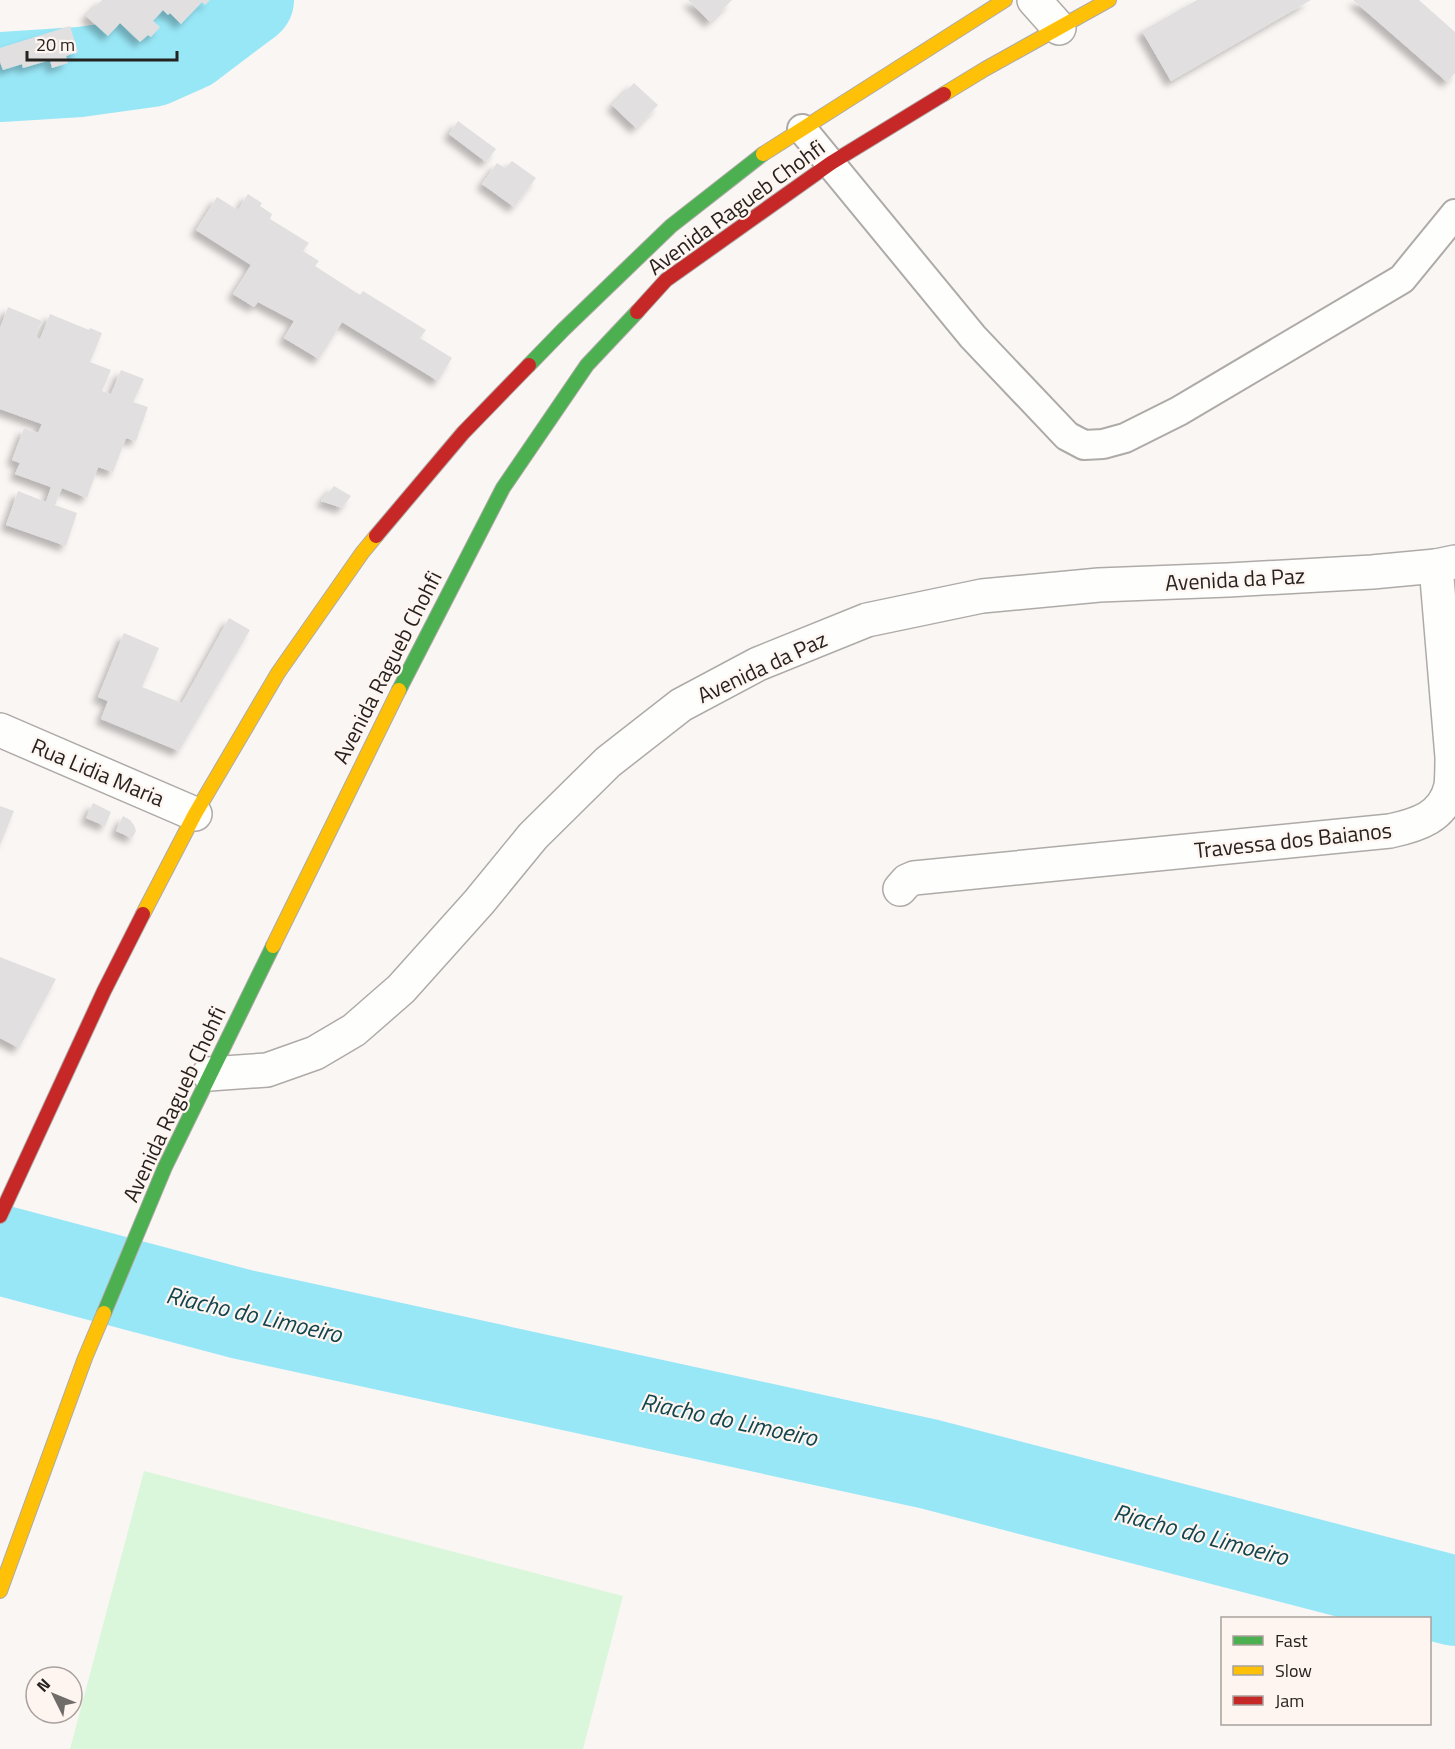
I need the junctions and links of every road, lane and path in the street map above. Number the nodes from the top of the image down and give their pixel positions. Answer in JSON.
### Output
{"nodes":[{"id":1,"x":1005,"y":0,"type":"edge"},
{"id":2,"x":1034,"y":0,"type":"edge"},
{"id":3,"x":1109,"y":0,"type":"edge"},
{"id":4,"x":1059,"y":28,"type":"junction"},
{"id":5,"x":802,"y":129,"type":"junction"},
{"id":6,"x":831,"y":163,"type":"junction"},
{"id":7,"x":1455,"y":214,"type":"edge"},
{"id":8,"x":1446,"y":564,"type":"edge"},
{"id":9,"x":0,"y":730,"type":"edge"},
{"id":10,"x":195,"y":814,"type":"junction"},
{"id":11,"x":900,"y":889,"type":"dead end"},
{"id":12,"x":210,"y":1074,"type":"junction"},
{"id":13,"x":4,"y":1198,"type":"edge"},
{"id":14,"x":0,"y":1591,"type":"edge"}],
"edges":[{"from":1,"to":5,"type":"main road","name":"Avenida Ragueb Chohfi"},
{"from":2,"to":4,"type":"street"},
{"from":3,"to":4,"type":"main road","name":"Avenida Ragueb Chohfi"},
{"from":4,"to":6,"type":"main road","name":"Avenida Ragueb Chohfi"},
{"from":5,"to":6,"type":"lane"},
{"from":5,"to":10,"type":"main road","name":"Avenida Ragueb Chohfi"},
{"from":6,"to":7,"type":"lane"},
{"from":6,"to":12,"type":"main road","name":"Avenida Ragueb Chohfi"},
{"from":8,"to":11,"type":"street","name":"Travessa dos Baianos"},
{"from":8,"to":12,"type":"street","name":"Avenida da Paz"},
{"from":9,"to":10,"type":"street","name":"Rua Lidia Maria"},
{"from":10,"to":13,"type":"main road","name":"Avenida Ragueb Chohfi"},
{"from":12,"to":14,"type":"main road","name":"Avenida Ragueb Chohfi"}]}
